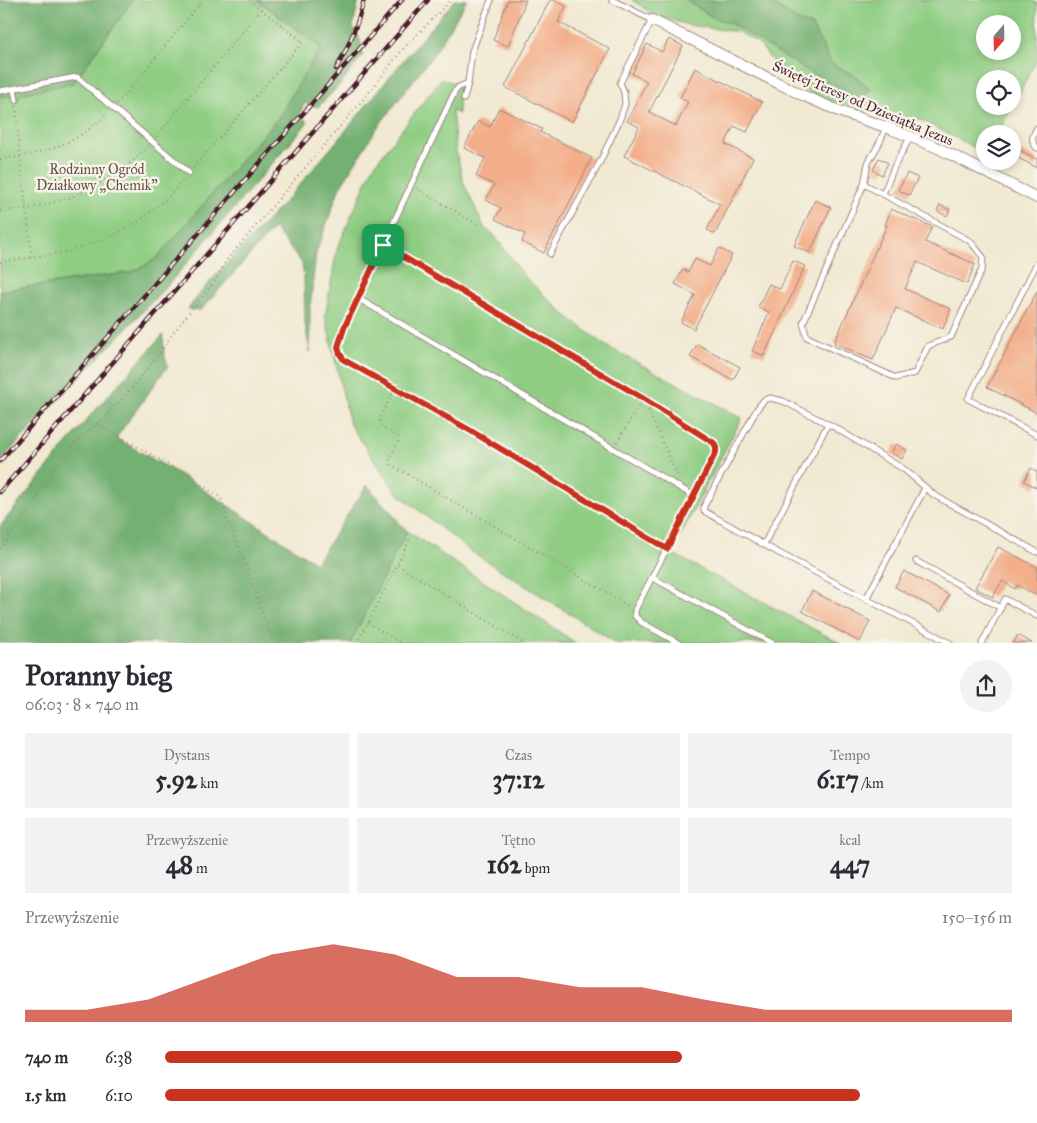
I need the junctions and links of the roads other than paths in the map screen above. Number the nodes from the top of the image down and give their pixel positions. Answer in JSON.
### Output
{"nodes":[{"id":1,"x":491,"y":0,"type":"edge"},
{"id":2,"x":612,"y":0,"type":"edge"},
{"id":3,"x":652,"y":20,"type":"junction"},
{"id":4,"x":468,"y":84,"type":"junction"},
{"id":5,"x":14,"y":88,"type":"junction"},
{"id":6,"x":0,"y":91,"type":"edge"},
{"id":7,"x":464,"y":98,"type":"dead end"},
{"id":8,"x":16,"y":100,"type":"road end"},
{"id":9,"x":886,"y":127,"type":"junction"},
{"id":10,"x":1037,"y":128,"type":"edge"},
{"id":11,"x":910,"y":136,"type":"junction"},
{"id":12,"x":1037,"y":148,"type":"edge"},
{"id":13,"x":189,"y":174,"type":"road end"},
{"id":14,"x":864,"y":184,"type":"junction"},
{"id":15,"x":883,"y":194,"type":"junction"},
{"id":16,"x":1037,"y":198,"type":"edge"},
{"id":17,"x":550,"y":254,"type":"dead end"},
{"id":18,"x":1037,"y":263,"type":"edge"},
{"id":19,"x":1035,"y":272,"type":"edge"},
{"id":20,"x":358,"y":300,"type":"junction"},
{"id":21,"x":828,"y":424,"type":"junction"},
{"id":22,"x":1037,"y":435,"type":"edge"},
{"id":23,"x":925,"y":488,"type":"junction"},
{"id":24,"x":764,"y":544,"type":"junction"},
{"id":25,"x":667,"y":549,"type":"junction"},
{"id":26,"x":1037,"y":552,"type":"edge"},
{"id":27,"x":916,"y":561,"type":"dead end"},
{"id":28,"x":653,"y":578,"type":"junction"},
{"id":29,"x":866,"y":599,"type":"junction"},
{"id":30,"x":1000,"y":608,"type":"junction"},
{"id":31,"x":1037,"y":616,"type":"edge"},
{"id":32,"x":678,"y":643,"type":"edge"},
{"id":33,"x":772,"y":643,"type":"edge"},
{"id":34,"x":950,"y":643,"type":"edge"},
{"id":35,"x":982,"y":643,"type":"edge"}],
"edges":[{"from":1,"to":4,"type":"lane"},
{"from":2,"to":3,"type":"lane"},
{"from":3,"to":9,"type":"street","name":"Świętej Teresy od Dzieciątka Jezus"},
{"from":3,"to":17,"type":"lane"},
{"from":4,"to":7,"type":"lane"},
{"from":4,"to":20,"type":"lane"},
{"from":5,"to":6,"type":"lane"},
{"from":5,"to":8,"type":"lane"},
{"from":5,"to":13,"type":"lane"},
{"from":9,"to":11,"type":"street","name":"Świętej Teresy od Dzieciątka Jezus"},
{"from":9,"to":14,"type":"lane"},
{"from":10,"to":12,"type":"lane"},
{"from":11,"to":15,"type":"lane"},
{"from":11,"to":16,"type":"street","name":"Świętej Teresy od Dzieciątka Jezus"},
{"from":14,"to":15,"type":"lane"},
{"from":14,"to":15,"type":"lane"},
{"from":18,"to":19,"type":"lane"},
{"from":19,"to":22,"type":"lane"},
{"from":20,"to":25,"type":"lane"},
{"from":20,"to":25,"type":"lane"},
{"from":21,"to":23,"type":"lane"},
{"from":21,"to":24,"type":"lane"},
{"from":21,"to":24,"type":"lane"},
{"from":23,"to":26,"type":"lane"},
{"from":23,"to":29,"type":"lane"},
{"from":24,"to":29,"type":"lane"},
{"from":25,"to":28,"type":"lane"},
{"from":27,"to":30,"type":"lane"},
{"from":28,"to":32,"type":"lane"},
{"from":28,"to":33,"type":"lane"},
{"from":29,"to":34,"type":"lane"},
{"from":30,"to":31,"type":"lane"},
{"from":30,"to":35,"type":"lane"}]}
